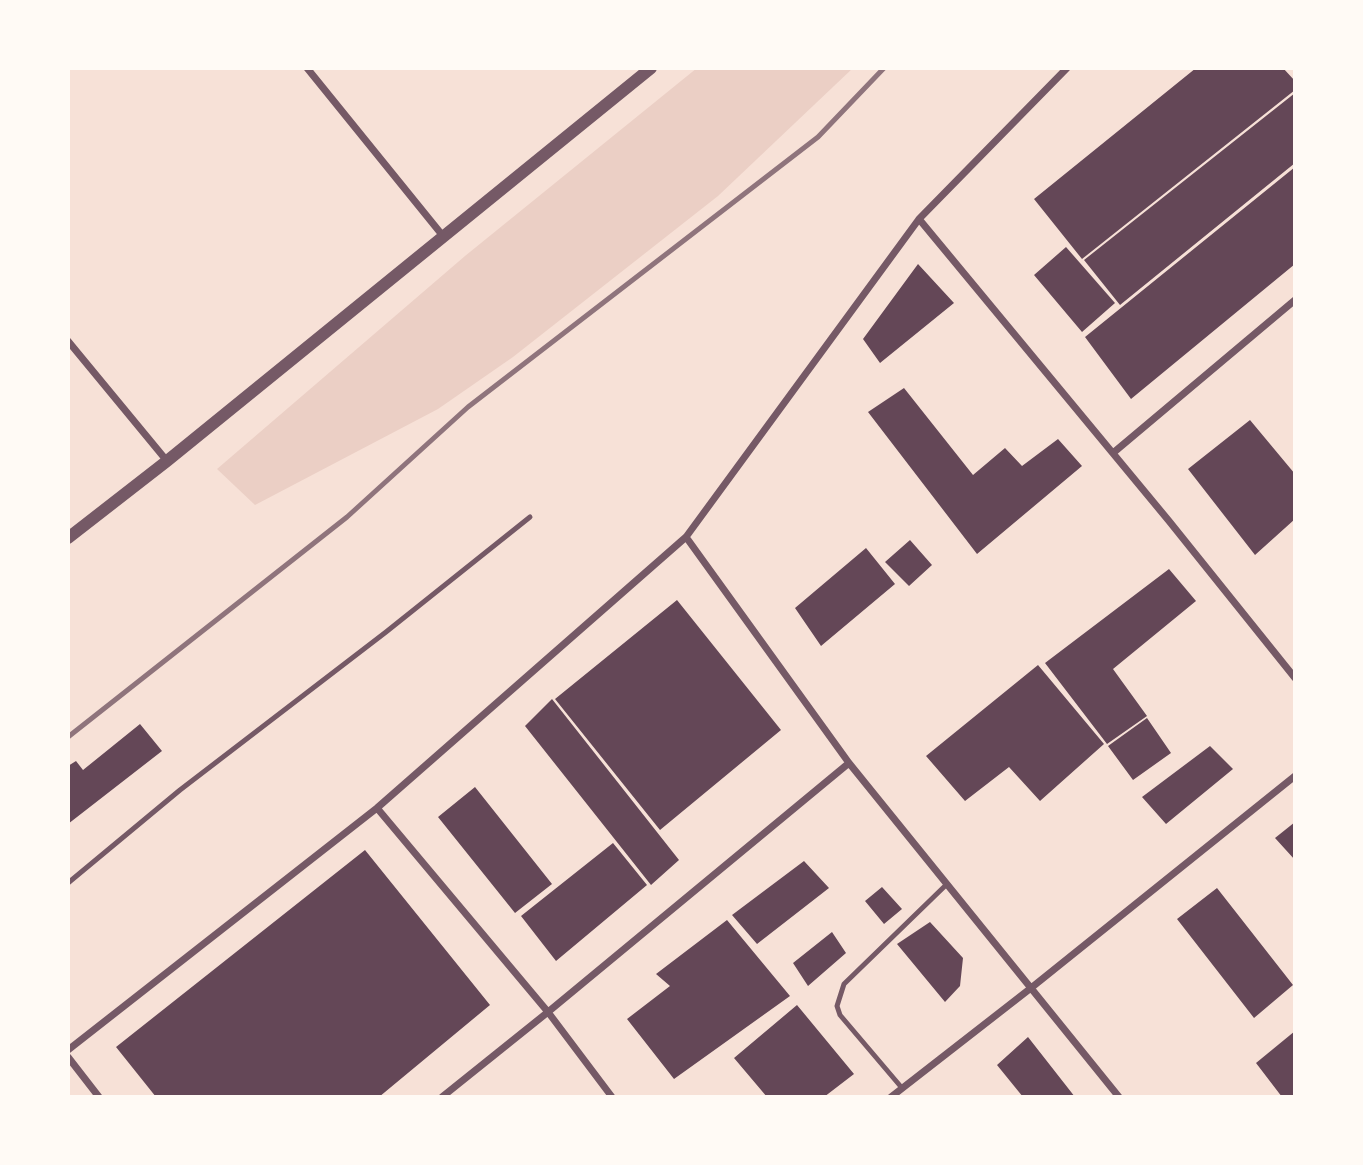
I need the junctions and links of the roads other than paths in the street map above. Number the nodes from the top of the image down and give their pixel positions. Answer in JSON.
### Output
{"nodes":[{"id":1,"x":307,"y":68,"type":"edge"},
{"id":2,"x":651,"y":68,"type":"edge"},
{"id":3,"x":1067,"y":68,"type":"edge"},
{"id":4,"x":919,"y":219,"type":"junction"},
{"id":5,"x":443,"y":236,"type":"junction"},
{"id":6,"x":1295,"y":300,"type":"edge"},
{"id":7,"x":68,"y":341,"type":"edge"},
{"id":8,"x":1113,"y":453,"type":"junction"},
{"id":9,"x":167,"y":461,"type":"junction"},
{"id":10,"x":530,"y":517,"type":"dead end"},
{"id":11,"x":686,"y":537,"type":"junction"},
{"id":12,"x":68,"y":538,"type":"edge"},
{"id":13,"x":1295,"y":678,"type":"edge"},
{"id":14,"x":849,"y":763,"type":"junction"},
{"id":15,"x":1295,"y":776,"type":"edge"},
{"id":16,"x":377,"y":808,"type":"junction"},
{"id":17,"x":68,"y":883,"type":"edge"},
{"id":18,"x":947,"y":884,"type":"junction"},
{"id":19,"x":1031,"y":988,"type":"junction"},
{"id":20,"x":548,"y":1012,"type":"junction"},
{"id":21,"x":68,"y":1050,"type":"edge"},
{"id":22,"x":68,"y":1057,"type":"edge"},
{"id":23,"x":902,"y":1088,"type":"junction"},
{"id":24,"x":99,"y":1097,"type":"edge"},
{"id":25,"x":442,"y":1097,"type":"edge"},
{"id":26,"x":612,"y":1097,"type":"edge"},
{"id":27,"x":891,"y":1097,"type":"edge"},
{"id":28,"x":1119,"y":1097,"type":"edge"}],
"edges":[{"from":1,"to":5,"type":"street"},
{"from":2,"to":5,"type":"street"},
{"from":3,"to":4,"type":"street"},
{"from":4,"to":8,"type":"street"},
{"from":4,"to":11,"type":"street"},
{"from":5,"to":9,"type":"street"},
{"from":6,"to":8,"type":"street"},
{"from":7,"to":9,"type":"street"},
{"from":8,"to":13,"type":"street"},
{"from":9,"to":12,"type":"street"},
{"from":10,"to":17,"type":"lane"},
{"from":11,"to":14,"type":"street"},
{"from":11,"to":16,"type":"street"},
{"from":14,"to":18,"type":"street"},
{"from":14,"to":20,"type":"street"},
{"from":15,"to":19,"type":"street"},
{"from":16,"to":20,"type":"street"},
{"from":16,"to":21,"type":"street"},
{"from":18,"to":19,"type":"street"},
{"from":18,"to":23,"type":"lane"},
{"from":19,"to":23,"type":"street"},
{"from":19,"to":28,"type":"street"},
{"from":20,"to":25,"type":"street"},
{"from":20,"to":26,"type":"street"},
{"from":22,"to":24,"type":"street"},
{"from":23,"to":27,"type":"street"}]}
